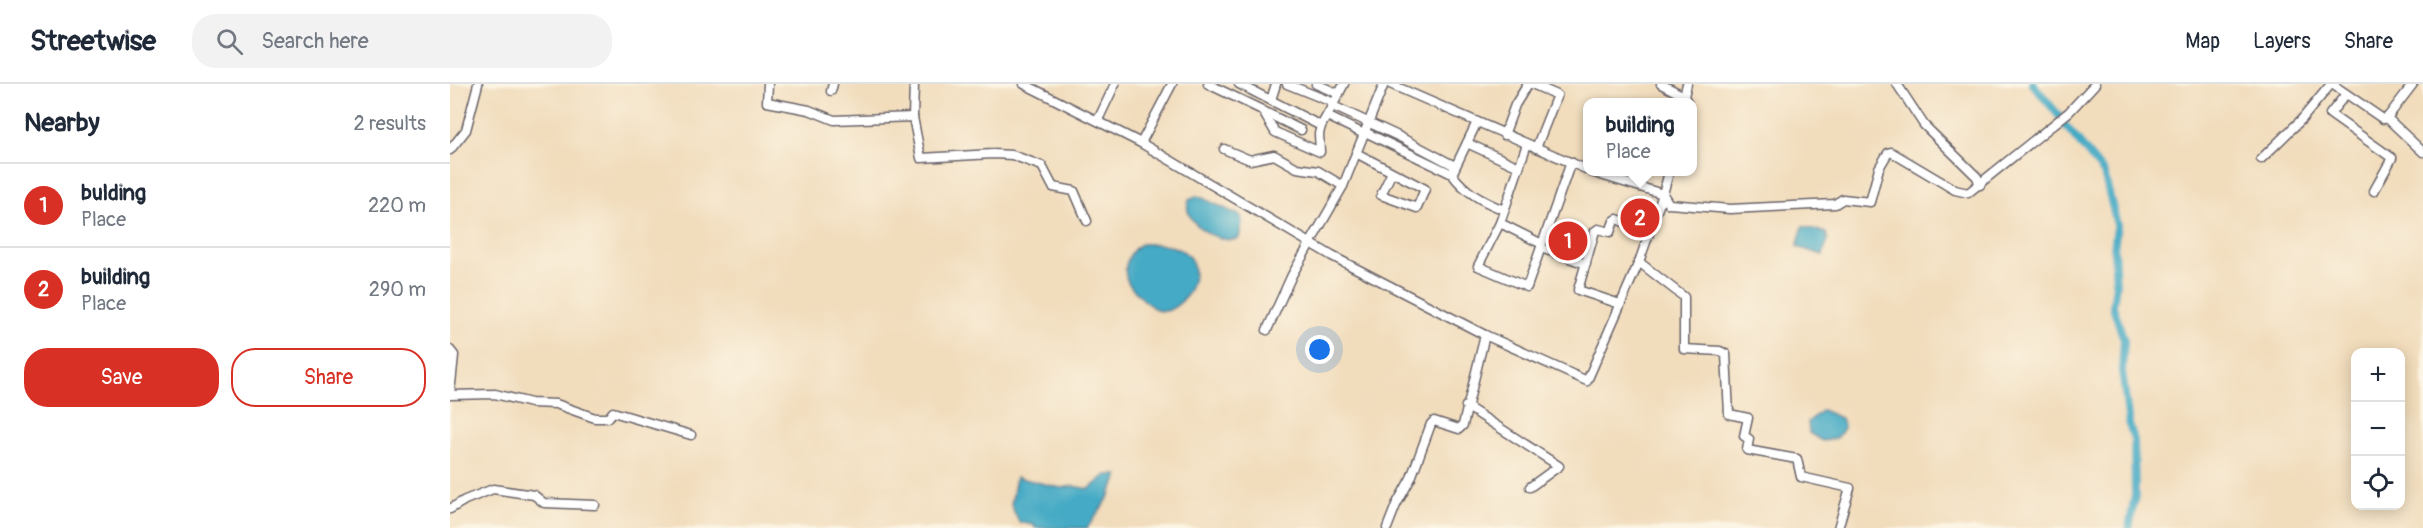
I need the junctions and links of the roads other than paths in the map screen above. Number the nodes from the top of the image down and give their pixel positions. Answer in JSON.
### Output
{"nodes":[{"id":1,"x":478,"y":84,"type":"edge"},
{"id":2,"x":768,"y":84,"type":"edge"},
{"id":3,"x":914,"y":84,"type":"edge"},
{"id":4,"x":1024,"y":84,"type":"edge"},
{"id":5,"x":1115,"y":84,"type":"edge"},
{"id":6,"x":1172,"y":84,"type":"edge"},
{"id":7,"x":1208,"y":84,"type":"edge"},
{"id":8,"x":1239,"y":84,"type":"edge"},
{"id":9,"x":1276,"y":84,"type":"edge"},
{"id":10,"x":1287,"y":84,"type":"edge"},
{"id":11,"x":1316,"y":84,"type":"edge"},
{"id":12,"x":1344,"y":84,"type":"edge"},
{"id":13,"x":1384,"y":84,"type":"edge"},
{"id":14,"x":1390,"y":84,"type":"edge"},
{"id":15,"x":1528,"y":84,"type":"edge"},
{"id":16,"x":1532,"y":84,"type":"edge"},
{"id":17,"x":1661,"y":84,"type":"edge"},
{"id":18,"x":1898,"y":84,"type":"edge"},
{"id":19,"x":2095,"y":84,"type":"edge"},
{"id":20,"x":2331,"y":84,"type":"edge"},
{"id":21,"x":2413,"y":84,"type":"edge"},
{"id":22,"x":1339,"y":94,"type":"junction"},
{"id":23,"x":2346,"y":94,"type":"junction"},
{"id":24,"x":1684,"y":98,"type":"edge"},
{"id":25,"x":1271,"y":100,"type":"junction"},
{"id":26,"x":1333,"y":105,"type":"junction"},
{"id":27,"x":1263,"y":110,"type":"junction"},
{"id":28,"x":1327,"y":116,"type":"junction"},
{"id":29,"x":913,"y":117,"type":"junction"},
{"id":30,"x":2387,"y":118,"type":"junction"},
{"id":31,"x":1098,"y":120,"type":"junction"},
{"id":32,"x":1369,"y":122,"type":"junction"},
{"id":33,"x":1477,"y":122,"type":"junction"},
{"id":34,"x":1321,"y":126,"type":"junction"},
{"id":35,"x":1301,"y":130,"type":"dead end"},
{"id":36,"x":1364,"y":133,"type":"junction"},
{"id":37,"x":1504,"y":135,"type":"junction"},
{"id":38,"x":1141,"y":143,"type":"junction"},
{"id":39,"x":1467,"y":143,"type":"junction"},
{"id":40,"x":1531,"y":146,"type":"junction"},
{"id":41,"x":1224,"y":148,"type":"dead end"},
{"id":42,"x":450,"y":150,"type":"edge"},
{"id":43,"x":2423,"y":152,"type":"edge"},
{"id":44,"x":1356,"y":153,"type":"junction"},
{"id":45,"x":2261,"y":159,"type":"dead end"},
{"id":46,"x":1571,"y":162,"type":"junction"},
{"id":47,"x":1519,"y":167,"type":"junction"},
{"id":48,"x":1583,"y":168,"type":"edge"},
{"id":49,"x":1453,"y":170,"type":"junction"},
{"id":50,"x":1392,"y":172,"type":"junction"},
{"id":51,"x":1605,"y":176,"type":"edge"},
{"id":52,"x":1668,"y":176,"type":"edge"},
{"id":53,"x":1980,"y":185,"type":"junction"},
{"id":54,"x":1343,"y":186,"type":"junction"},
{"id":55,"x":2374,"y":191,"type":"dead end"},
{"id":56,"x":1663,"y":194,"type":"junction"},
{"id":57,"x":1504,"y":210,"type":"junction"},
{"id":58,"x":1087,"y":221,"type":"dead end"},
{"id":59,"x":1500,"y":223,"type":"junction"},
{"id":60,"x":1648,"y":233,"type":"junction"},
{"id":61,"x":1310,"y":243,"type":"junction"},
{"id":62,"x":1541,"y":246,"type":"junction"},
{"id":63,"x":1639,"y":262,"type":"junction"},
{"id":64,"x":1586,"y":264,"type":"junction"},
{"id":65,"x":1620,"y":304,"type":"junction"},
{"id":66,"x":1267,"y":330,"type":"dead end"},
{"id":67,"x":1485,"y":335,"type":"junction"},
{"id":68,"x":450,"y":350,"type":"edge"},
{"id":69,"x":450,"y":394,"type":"edge"},
{"id":70,"x":1466,"y":406,"type":"junction"},
{"id":71,"x":691,"y":435,"type":"dead end"},
{"id":72,"x":1530,"y":487,"type":"dead end"},
{"id":73,"x":595,"y":505,"type":"dead end"},
{"id":74,"x":450,"y":509,"type":"edge"},
{"id":75,"x":1387,"y":528,"type":"edge"},
{"id":76,"x":1838,"y":528,"type":"edge"}],
"edges":[{"from":1,"to":42,"type":"street"},
{"from":2,"to":29,"type":"street"},
{"from":3,"to":29,"type":"street"},
{"from":4,"to":31,"type":"street"},
{"from":5,"to":31,"type":"street"},
{"from":6,"to":38,"type":"street"},
{"from":7,"to":27,"type":"street"},
{"from":8,"to":25,"type":"street"},
{"from":9,"to":25,"type":"street"},
{"from":10,"to":26,"type":"street"},
{"from":11,"to":22,"type":"street"},
{"from":12,"to":22,"type":"street"},
{"from":13,"to":32,"type":"street"},
{"from":14,"to":33,"type":"street"},
{"from":15,"to":37,"type":"street"},
{"from":16,"to":40,"type":"street"},
{"from":17,"to":24,"type":"street"},
{"from":18,"to":53,"type":"street"},
{"from":19,"to":53,"type":"street"},
{"from":20,"to":23,"type":"street"},
{"from":20,"to":45,"type":"street"},
{"from":21,"to":30,"type":"street"},
{"from":22,"to":26,"type":"street"},
{"from":23,"to":30,"type":"street"},
{"from":23,"to":55,"type":"street"},
{"from":25,"to":34,"type":"street"},
{"from":26,"to":28,"type":"street"},
{"from":26,"to":32,"type":"street"},
{"from":27,"to":34,"type":"street"},
{"from":27,"to":35,"type":"street"},
{"from":28,"to":34,"type":"street"},
{"from":28,"to":36,"type":"street"},
{"from":29,"to":58,"type":"street"},
{"from":30,"to":43,"type":"street"},
{"from":31,"to":38,"type":"street"},
{"from":32,"to":36,"type":"street"},
{"from":32,"to":49,"type":"street"},
{"from":33,"to":37,"type":"street"},
{"from":33,"to":39,"type":"street"},
{"from":36,"to":44,"type":"street"},
{"from":36,"to":49,"type":"street"},
{"from":37,"to":40,"type":"street"},
{"from":38,"to":61,"type":"street"},
{"from":39,"to":47,"type":"street"},
{"from":39,"to":49,"type":"street"},
{"from":40,"to":46,"type":"street"},
{"from":40,"to":47,"type":"street"},
{"from":41,"to":54,"type":"street"},
{"from":44,"to":50,"type":"street"},
{"from":44,"to":54,"type":"street"},
{"from":46,"to":48,"type":"street"},
{"from":46,"to":62,"type":"street"},
{"from":47,"to":57,"type":"street"},
{"from":49,"to":57,"type":"street"},
{"from":50,"to":50,"type":"street"},
{"from":51,"to":56,"type":"street"},
{"from":52,"to":56,"type":"street"},
{"from":53,"to":56,"type":"street"},
{"from":54,"to":61,"type":"street"},
{"from":56,"to":60,"type":"street"},
{"from":57,"to":59,"type":"street"},
{"from":59,"to":62,"type":"street"},
{"from":59,"to":62,"type":"street"},
{"from":60,"to":63,"type":"street"},
{"from":60,"to":64,"type":"street"},
{"from":61,"to":66,"type":"street"},
{"from":61,"to":67,"type":"street"},
{"from":62,"to":64,"type":"street"},
{"from":63,"to":65,"type":"street"},
{"from":63,"to":76,"type":"street"},
{"from":64,"to":65,"type":"street"},
{"from":65,"to":67,"type":"street"},
{"from":67,"to":70,"type":"street"},
{"from":68,"to":69,"type":"street"},
{"from":69,"to":71,"type":"street"},
{"from":70,"to":72,"type":"street"},
{"from":70,"to":75,"type":"street"},
{"from":73,"to":74,"type":"street"}]}
